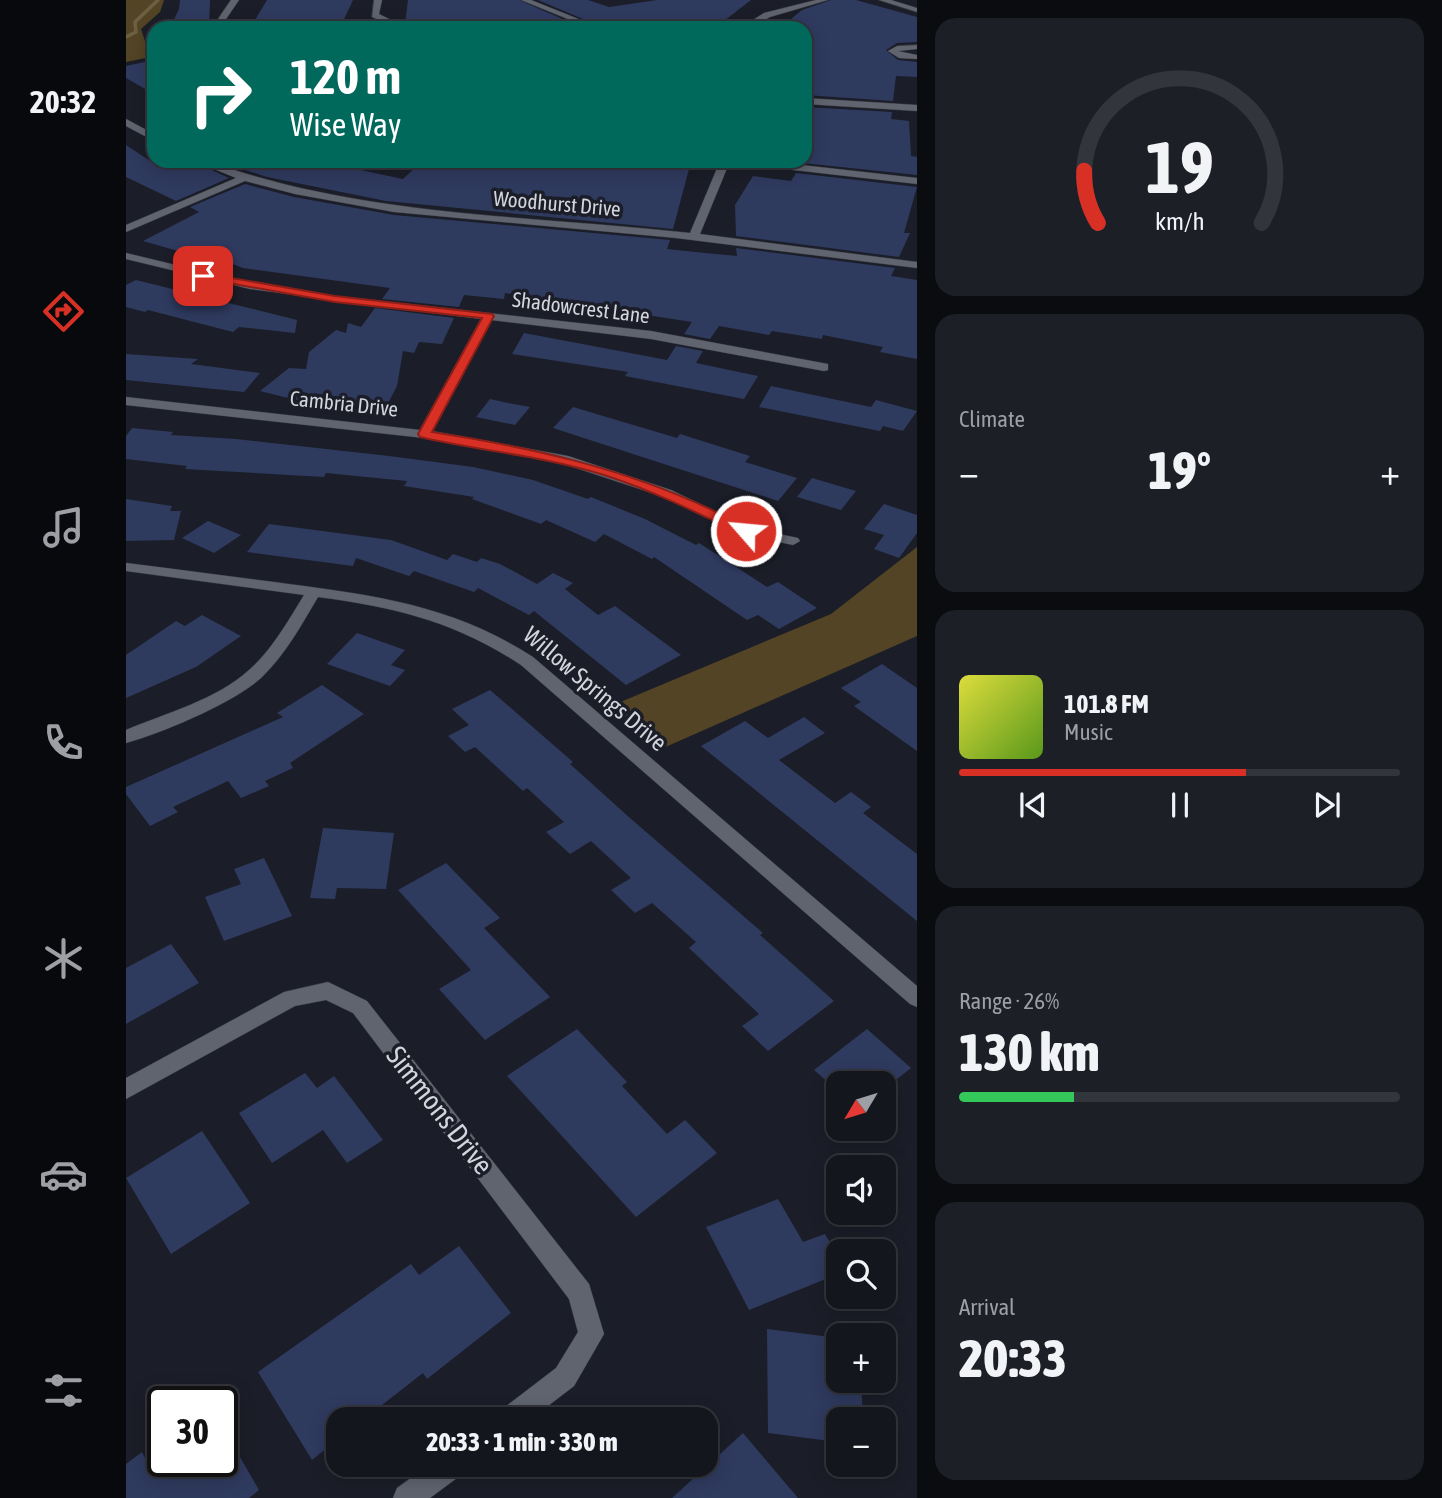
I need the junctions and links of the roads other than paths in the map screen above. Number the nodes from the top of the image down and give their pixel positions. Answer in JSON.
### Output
{"nodes":[{"id":1,"x":234,"y":0,"type":"edge"},
{"id":2,"x":378,"y":0,"type":"edge"},
{"id":3,"x":525,"y":0,"type":"edge"},
{"id":4,"x":824,"y":0,"type":"edge"},
{"id":5,"x":883,"y":0,"type":"edge"},
{"id":6,"x":917,"y":10,"type":"edge"},
{"id":7,"x":221,"y":21,"type":"edge"},
{"id":8,"x":388,"y":21,"type":"edge"},
{"id":9,"x":579,"y":21,"type":"edge"},
{"id":10,"x":756,"y":21,"type":"edge"},
{"id":11,"x":917,"y":47,"type":"edge"},
{"id":12,"x":917,"y":57,"type":"edge"},
{"id":13,"x":812,"y":101,"type":"edge"},
{"id":14,"x":917,"y":108,"type":"edge"},
{"id":15,"x":126,"y":122,"type":"edge"},
{"id":16,"x":147,"y":134,"type":"edge"},
{"id":17,"x":217,"y":168,"type":"edge"},
{"id":18,"x":722,"y":168,"type":"edge"},
{"id":19,"x":803,"y":168,"type":"edge"},
{"id":20,"x":243,"y":178,"type":"junction"},
{"id":21,"x":917,"y":181,"type":"edge"},
{"id":22,"x":126,"y":229,"type":"edge"},
{"id":23,"x":694,"y":236,"type":"junction"},
{"id":24,"x":126,"y":256,"type":"edge"},
{"id":25,"x":917,"y":265,"type":"edge"},
{"id":26,"x":488,"y":316,"type":"junction"},
{"id":27,"x":824,"y":367,"type":"dead end"},
{"id":28,"x":126,"y":401,"type":"edge"},
{"id":29,"x":424,"y":434,"type":"junction"},
{"id":30,"x":793,"y":541,"type":"dead end"},
{"id":31,"x":126,"y":567,"type":"edge"},
{"id":32,"x":314,"y":592,"type":"junction"},
{"id":33,"x":126,"y":737,"type":"edge"},
{"id":34,"x":917,"y":998,"type":"edge"},
{"id":35,"x":126,"y":1089,"type":"edge"},
{"id":36,"x":526,"y":1407,"type":"edge"},
{"id":37,"x":435,"y":1477,"type":"edge"},
{"id":38,"x":407,"y":1498,"type":"edge"}],
"edges":[{"from":1,"to":7,"type":"street"},
{"from":2,"to":8,"type":"street"},
{"from":3,"to":9,"type":"street"},
{"from":4,"to":10,"type":"street"},
{"from":5,"to":6,"type":"street"},
{"from":11,"to":12,"type":"street"},
{"from":13,"to":14,"type":"street"},
{"from":15,"to":16,"type":"street"},
{"from":17,"to":20,"type":"street","name":"Woodhurst Drive"},
{"from":18,"to":23,"type":"street"},
{"from":19,"to":21,"type":"street"},
{"from":20,"to":22,"type":"street"},
{"from":20,"to":23,"type":"street","name":"Woodhurst Drive"},
{"from":23,"to":25,"type":"street","name":"Woodhurst Drive"},
{"from":24,"to":26,"type":"street","name":"Shadowcrest Lane"},
{"from":26,"to":27,"type":"street","name":"Shadowcrest Lane"},
{"from":26,"to":29,"type":"street"},
{"from":28,"to":29,"type":"street","name":"Cambria Drive"},
{"from":29,"to":30,"type":"street","name":"Cambria Drive"},
{"from":31,"to":32,"type":"street","name":"Willow Springs Drive"},
{"from":32,"to":33,"type":"street"},
{"from":32,"to":34,"type":"street","name":"Willow Springs Drive"},
{"from":35,"to":36,"type":"street","name":"Simmons Drive"},
{"from":37,"to":38,"type":"street"}]}
